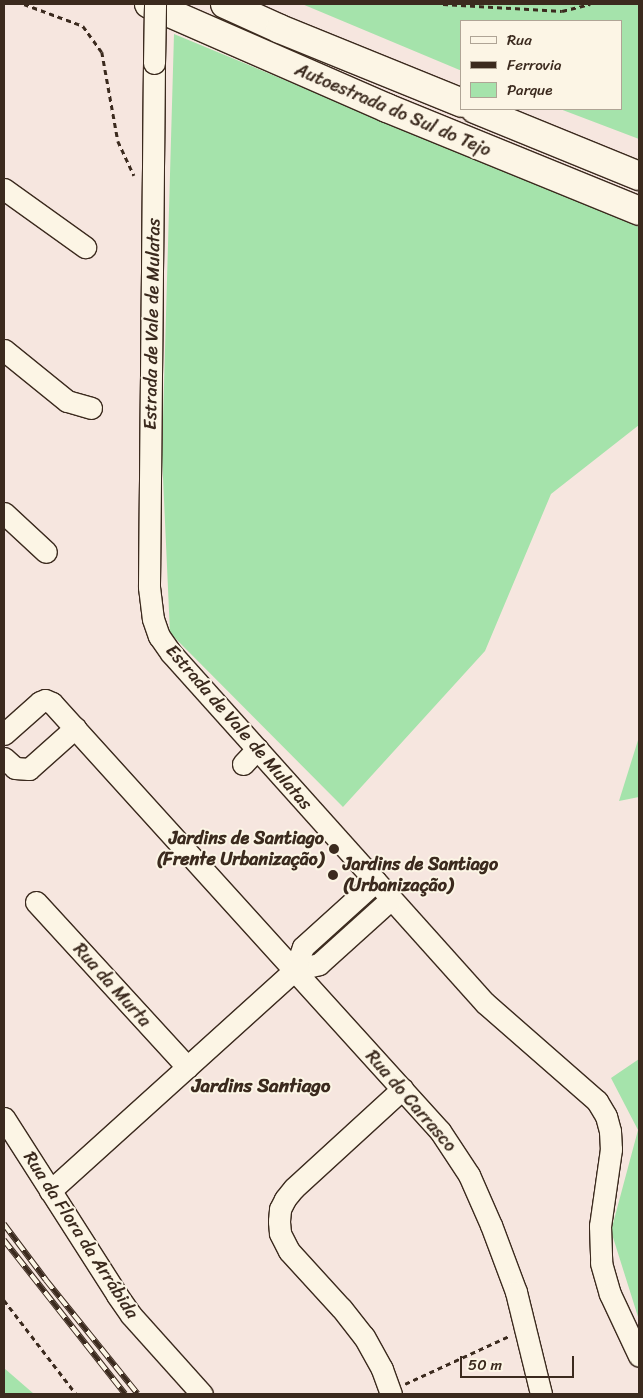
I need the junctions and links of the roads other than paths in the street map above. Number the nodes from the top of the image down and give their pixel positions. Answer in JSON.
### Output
{"nodes":[{"id":1,"x":149,"y":4,"type":"edge"},
{"id":2,"x":155,"y":4,"type":"edge"},
{"id":3,"x":225,"y":4,"type":"edge"},
{"id":4,"x":460,"y":103,"type":"edge"},
{"id":5,"x":477,"y":110,"type":"edge"},
{"id":6,"x":639,"y":176,"type":"edge"},
{"id":7,"x":4,"y":188,"type":"edge"},
{"id":8,"x":639,"y":211,"type":"edge"},
{"id":9,"x":85,"y":247,"type":"dead end"},
{"id":10,"x":4,"y":350,"type":"edge"},
{"id":11,"x":91,"y":408,"type":"dead end"},
{"id":12,"x":4,"y":513,"type":"edge"},
{"id":13,"x":46,"y":552,"type":"dead end"},
{"id":14,"x":75,"y":728,"type":"junction"},
{"id":15,"x":4,"y":734,"type":"edge"},
{"id":16,"x":4,"y":758,"type":"edge"},
{"id":17,"x":376,"y":881,"type":"junction"},
{"id":18,"x":391,"y":899,"type":"junction"},
{"id":19,"x":36,"y":902,"type":"dead end"},
{"id":20,"x":353,"y":902,"type":"junction"},
{"id":21,"x":368,"y":919,"type":"junction"},
{"id":22,"x":295,"y":970,"type":"junction"},
{"id":23,"x":187,"y":1067,"type":"junction"},
{"id":24,"x":402,"y":1089,"type":"junction"},
{"id":25,"x":4,"y":1118,"type":"edge"},
{"id":26,"x":50,"y":1191,"type":"junction"},
{"id":27,"x":639,"y":1356,"type":"edge"},
{"id":28,"x":391,"y":1393,"type":"edge"},
{"id":29,"x":202,"y":1394,"type":"edge"},
{"id":30,"x":541,"y":1394,"type":"edge"}],
"edges":[{"from":1,"to":8,"type":"highway","name":"Autoestrada do Sul do Tejo"},
{"from":2,"to":17,"type":"street","name":"Estrada de Vale de Mulatas","bridge":true},
{"from":3,"to":4,"type":"highway","name":"Autoestrada do Sul do Tejo"},
{"from":5,"to":6,"type":"highway","name":"Autoestrada do Sul do Tejo"},
{"from":7,"to":9,"type":"street"},
{"from":10,"to":11,"type":"street"},
{"from":12,"to":13,"type":"street"},
{"from":14,"to":15,"type":"street","name":"Rua do Carrasco"},
{"from":14,"to":16,"type":"street"},
{"from":14,"to":22,"type":"street","name":"Rua do Carrasco"},
{"from":17,"to":18,"type":"street","name":"Estrada de Vale de Mulatas"},
{"from":17,"to":20,"type":"street"},
{"from":18,"to":21,"type":"street"},
{"from":18,"to":27,"type":"street","name":"Estrada de Vale de Mulatas"},
{"from":19,"to":23,"type":"street","name":"Rua da Murta"},
{"from":20,"to":21,"type":"street"},
{"from":20,"to":22,"type":"street"},
{"from":21,"to":22,"type":"street"},
{"from":22,"to":23,"type":"street"},
{"from":22,"to":24,"type":"street","name":"Rua do Carrasco"},
{"from":23,"to":26,"type":"street"},
{"from":24,"to":28,"type":"street"},
{"from":24,"to":30,"type":"street","name":"Rua do Carrasco"},
{"from":25,"to":26,"type":"street","name":"Rua da Flora da Arrábida"},
{"from":26,"to":29,"type":"street","name":"Rua da Flora da Arrábida"}]}
